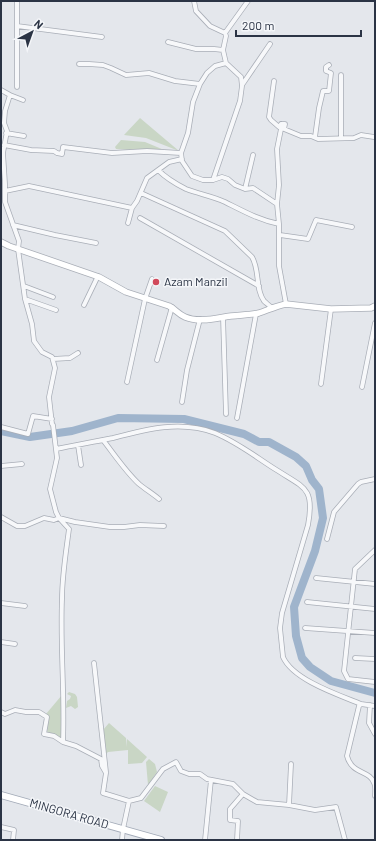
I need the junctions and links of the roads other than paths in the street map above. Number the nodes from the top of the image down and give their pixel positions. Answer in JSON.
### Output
{"nodes":[{"id":1,"x":17,"y":1,"type":"edge"},
{"id":2,"x":194,"y":1,"type":"edge"},
{"id":3,"x":248,"y":1,"type":"edge"},
{"id":4,"x":17,"y":26,"type":"junction"},
{"id":5,"x":225,"y":33,"type":"junction"},
{"id":6,"x":102,"y":38,"type":"dead end"},
{"id":7,"x":168,"y":42,"type":"dead end"},
{"id":8,"x":270,"y":44,"type":"dead end"},
{"id":9,"x":223,"y":50,"type":"junction"},
{"id":10,"x":226,"y":63,"type":"junction"},
{"id":11,"x":79,"y":64,"type":"dead end"},
{"id":12,"x":329,"y":66,"type":"dead end"},
{"id":13,"x":341,"y":76,"type":"dead end"},
{"id":14,"x":274,"y":81,"type":"dead end"},
{"id":15,"x":200,"y":84,"type":"junction"},
{"id":16,"x":242,"y":86,"type":"junction"},
{"id":17,"x":17,"y":87,"type":"dead end"},
{"id":18,"x":1,"y":90,"type":"edge"},
{"id":19,"x":10,"y":95,"type":"junction"},
{"id":20,"x":23,"y":100,"type":"dead end"},
{"id":21,"x":282,"y":124,"type":"junction"},
{"id":22,"x":6,"y":133,"type":"junction"},
{"id":23,"x":24,"y":136,"type":"dead end"},
{"id":24,"x":315,"y":137,"type":"junction"},
{"id":25,"x":374,"y":137,"type":"dead end"},
{"id":26,"x":341,"y":138,"type":"junction"},
{"id":27,"x":4,"y":145,"type":"junction"},
{"id":28,"x":180,"y":153,"type":"junction"},
{"id":29,"x":253,"y":155,"type":"dead end"},
{"id":30,"x":182,"y":159,"type":"junction"},
{"id":31,"x":158,"y":170,"type":"junction"},
{"id":32,"x":214,"y":180,"type":"junction"},
{"id":33,"x":244,"y":188,"type":"junction"},
{"id":34,"x":5,"y":191,"type":"junction"},
{"id":35,"x":141,"y":193,"type":"junction"},
{"id":36,"x":277,"y":204,"type":"junction"},
{"id":37,"x":132,"y":208,"type":"junction"},
{"id":38,"x":140,"y":218,"type":"dead end"},
{"id":39,"x":128,"y":223,"type":"dead end"},
{"id":40,"x":279,"y":224,"type":"junction"},
{"id":41,"x":14,"y":225,"type":"junction"},
{"id":42,"x":352,"y":227,"type":"dead end"},
{"id":43,"x":280,"y":235,"type":"junction"},
{"id":44,"x":1,"y":242,"type":"edge"},
{"id":45,"x":96,"y":243,"type":"dead end"},
{"id":46,"x":18,"y":249,"type":"junction"},
{"id":47,"x":98,"y":276,"type":"junction"},
{"id":48,"x":152,"y":279,"type":"dead end"},
{"id":49,"x":24,"y":286,"type":"junction"},
{"id":50,"x":259,"y":286,"type":"junction"},
{"id":51,"x":53,"y":297,"type":"dead end"},
{"id":52,"x":25,"y":299,"type":"junction"},
{"id":53,"x":145,"y":299,"type":"junction"},
{"id":54,"x":286,"y":304,"type":"junction"},
{"id":55,"x":84,"y":305,"type":"dead end"},
{"id":56,"x":375,"y":306,"type":"edge"},
{"id":57,"x":172,"y":307,"type":"junction"},
{"id":58,"x":272,"y":308,"type":"junction"},
{"id":59,"x":331,"y":309,"type":"junction"},
{"id":60,"x":56,"y":310,"type":"dead end"},
{"id":61,"x":256,"y":314,"type":"junction"},
{"id":62,"x":223,"y":317,"type":"junction"},
{"id":63,"x":200,"y":319,"type":"junction"},
{"id":64,"x":375,"y":323,"type":"edge"},
{"id":65,"x":78,"y":353,"type":"dead end"},
{"id":66,"x":53,"y":359,"type":"junction"},
{"id":67,"x":158,"y":360,"type":"dead end"},
{"id":68,"x":128,"y":382,"type":"dead end"},
{"id":69,"x":321,"y":384,"type":"dead end"},
{"id":70,"x":362,"y":387,"type":"dead end"},
{"id":71,"x":182,"y":402,"type":"dead end"},
{"id":72,"x":226,"y":414,"type":"dead end"},
{"id":73,"x":237,"y":418,"type":"dead end"},
{"id":74,"x":52,"y":419,"type":"junction"},
{"id":75,"x":1,"y":427,"type":"edge"},
{"id":76,"x":103,"y":440,"type":"junction"},
{"id":77,"x":78,"y":444,"type":"junction"},
{"id":78,"x":56,"y":447,"type":"junction"},
{"id":79,"x":22,"y":464,"type":"dead end"},
{"id":80,"x":82,"y":465,"type":"dead end"},
{"id":81,"x":1,"y":466,"type":"edge"},
{"id":82,"x":375,"y":479,"type":"edge"},
{"id":83,"x":159,"y":499,"type":"dead end"},
{"id":84,"x":1,"y":517,"type":"edge"},
{"id":85,"x":59,"y":518,"type":"junction"},
{"id":86,"x":164,"y":526,"type":"dead end"},
{"id":87,"x":327,"y":539,"type":"dead end"},
{"id":88,"x":375,"y":550,"type":"edge"},
{"id":89,"x":316,"y":578,"type":"dead end"},
{"id":90,"x":354,"y":582,"type":"junction"},
{"id":91,"x":375,"y":584,"type":"edge"},
{"id":92,"x":307,"y":602,"type":"dead end"},
{"id":93,"x":1,"y":603,"type":"edge"},
{"id":94,"x":25,"y":606,"type":"dead end"},
{"id":95,"x":351,"y":606,"type":"junction"},
{"id":96,"x":375,"y":609,"type":"edge"},
{"id":97,"x":305,"y":628,"type":"dead end"},
{"id":98,"x":349,"y":632,"type":"junction"},
{"id":99,"x":375,"y":633,"type":"edge"},
{"id":100,"x":1,"y":642,"type":"edge"},
{"id":101,"x":15,"y":644,"type":"dead end"},
{"id":102,"x":355,"y":658,"type":"dead end"},
{"id":103,"x":375,"y":659,"type":"edge"},
{"id":104,"x":94,"y":663,"type":"dead end"},
{"id":105,"x":375,"y":682,"type":"edge"},
{"id":106,"x":361,"y":704,"type":"junction"},
{"id":107,"x":370,"y":705,"type":"junction"},
{"id":108,"x":375,"y":706,"type":"edge"},
{"id":109,"x":1,"y":712,"type":"edge"},
{"id":110,"x":375,"y":734,"type":"edge"},
{"id":111,"x":63,"y":742,"type":"junction"},
{"id":112,"x":291,"y":764,"type":"dead end"},
{"id":113,"x":106,"y":773,"type":"junction"},
{"id":114,"x":211,"y":780,"type":"junction"},
{"id":115,"x":1,"y":794,"type":"edge"},
{"id":116,"x":243,"y":794,"type":"junction"},
{"id":117,"x":375,"y":796,"type":"edge"},
{"id":118,"x":129,"y":801,"type":"junction"},
{"id":119,"x":290,"y":805,"type":"junction"},
{"id":120,"x":1,"y":827,"type":"edge"},
{"id":121,"x":123,"y":829,"type":"junction"},
{"id":122,"x":13,"y":840,"type":"edge"},
{"id":123,"x":122,"y":840,"type":"edge"},
{"id":124,"x":161,"y":840,"type":"edge"},
{"id":125,"x":205,"y":840,"type":"edge"},
{"id":126,"x":237,"y":840,"type":"edge"},
{"id":127,"x":345,"y":840,"type":"edge"}],
"edges":[{"from":1,"to":4,"type":"street"},
{"from":2,"to":5,"type":"street"},
{"from":3,"to":5,"type":"street"},
{"from":4,"to":6,"type":"street"},
{"from":4,"to":17,"type":"street"},
{"from":5,"to":9,"type":"street"},
{"from":7,"to":9,"type":"street"},
{"from":8,"to":16,"type":"street"},
{"from":9,"to":10,"type":"street"},
{"from":10,"to":15,"type":"street"},
{"from":10,"to":16,"type":"street"},
{"from":11,"to":15,"type":"street"},
{"from":12,"to":24,"type":"street"},
{"from":13,"to":26,"type":"street"},
{"from":14,"to":21,"type":"street"},
{"from":15,"to":28,"type":"street"},
{"from":16,"to":32,"type":"street"},
{"from":18,"to":19,"type":"street"},
{"from":19,"to":20,"type":"street"},
{"from":19,"to":22,"type":"street"},
{"from":21,"to":24,"type":"street"},
{"from":21,"to":36,"type":"street"},
{"from":22,"to":23,"type":"street"},
{"from":22,"to":27,"type":"street"},
{"from":24,"to":26,"type":"street"},
{"from":25,"to":26,"type":"street"},
{"from":27,"to":28,"type":"street"},
{"from":27,"to":34,"type":"street"},
{"from":28,"to":30,"type":"street"},
{"from":29,"to":33,"type":"street"},
{"from":30,"to":31,"type":"street"},
{"from":30,"to":32,"type":"street"},
{"from":31,"to":35,"type":"street"},
{"from":31,"to":40,"type":"street"},
{"from":32,"to":33,"type":"street"},
{"from":33,"to":36,"type":"street"},
{"from":34,"to":37,"type":"street"},
{"from":34,"to":41,"type":"street"},
{"from":35,"to":37,"type":"street"},
{"from":35,"to":50,"type":"street"},
{"from":36,"to":40,"type":"street"},
{"from":37,"to":39,"type":"street"},
{"from":38,"to":50,"type":"street"},
{"from":40,"to":43,"type":"street"},
{"from":41,"to":45,"type":"street"},
{"from":41,"to":46,"type":"street"},
{"from":42,"to":43,"type":"street"},
{"from":43,"to":54,"type":"street"},
{"from":44,"to":46,"type":"main road"},
{"from":46,"to":47,"type":"main road"},
{"from":46,"to":49,"type":"street"},
{"from":47,"to":53,"type":"main road"},
{"from":47,"to":55,"type":"street"},
{"from":48,"to":53,"type":"street"},
{"from":49,"to":51,"type":"street"},
{"from":49,"to":52,"type":"street"},
{"from":50,"to":58,"type":"street"},
{"from":52,"to":60,"type":"street"},
{"from":52,"to":66,"type":"street"},
{"from":53,"to":57,"type":"main road"},
{"from":53,"to":68,"type":"street"},
{"from":54,"to":58,"type":"main road"},
{"from":54,"to":59,"type":"main road"},
{"from":56,"to":59,"type":"main road"},
{"from":57,"to":63,"type":"main road"},
{"from":57,"to":67,"type":"street"},
{"from":58,"to":61,"type":"main road"},
{"from":59,"to":69,"type":"street"},
{"from":61,"to":62,"type":"main road"},
{"from":61,"to":73,"type":"street"},
{"from":62,"to":63,"type":"main road"},
{"from":62,"to":72,"type":"street"},
{"from":63,"to":71,"type":"street"},
{"from":64,"to":70,"type":"street"},
{"from":65,"to":66,"type":"street"},
{"from":66,"to":74,"type":"street"},
{"from":74,"to":75,"type":"street"},
{"from":74,"to":78,"type":"street"},
{"from":76,"to":77,"type":"street"},
{"from":76,"to":83,"type":"street"},
{"from":76,"to":106,"type":"street"},
{"from":77,"to":78,"type":"street"},
{"from":77,"to":80,"type":"street"},
{"from":78,"to":85,"type":"street"},
{"from":79,"to":81,"type":"street"},
{"from":82,"to":87,"type":"street"},
{"from":84,"to":85,"type":"street"},
{"from":85,"to":86,"type":"street"},
{"from":85,"to":111,"type":"street"},
{"from":88,"to":90,"type":"street"},
{"from":89,"to":90,"type":"street"},
{"from":90,"to":91,"type":"street"},
{"from":90,"to":95,"type":"street"},
{"from":92,"to":95,"type":"street"},
{"from":93,"to":94,"type":"street"},
{"from":95,"to":96,"type":"street"},
{"from":95,"to":98,"type":"street"},
{"from":97,"to":98,"type":"street"},
{"from":98,"to":99,"type":"street"},
{"from":98,"to":105,"type":"street"},
{"from":100,"to":101,"type":"street"},
{"from":102,"to":103,"type":"street"},
{"from":104,"to":113,"type":"street"},
{"from":106,"to":107,"type":"street"},
{"from":106,"to":117,"type":"street"},
{"from":107,"to":108,"type":"street"},
{"from":107,"to":110,"type":"street"},
{"from":109,"to":111,"type":"street"},
{"from":111,"to":113,"type":"street"},
{"from":112,"to":119,"type":"street"},
{"from":113,"to":118,"type":"street"},
{"from":114,"to":116,"type":"street"},
{"from":114,"to":118,"type":"street"},
{"from":114,"to":125,"type":"street"},
{"from":115,"to":121,"type":"main road","name":"MINGORA ROAD"},
{"from":116,"to":119,"type":"street"},
{"from":116,"to":126,"type":"street"},
{"from":118,"to":121,"type":"street"},
{"from":119,"to":127,"type":"street"},
{"from":120,"to":122,"type":"street"},
{"from":121,"to":123,"type":"street"},
{"from":121,"to":124,"type":"main road","name":"MINGORA ROAD"}]}
